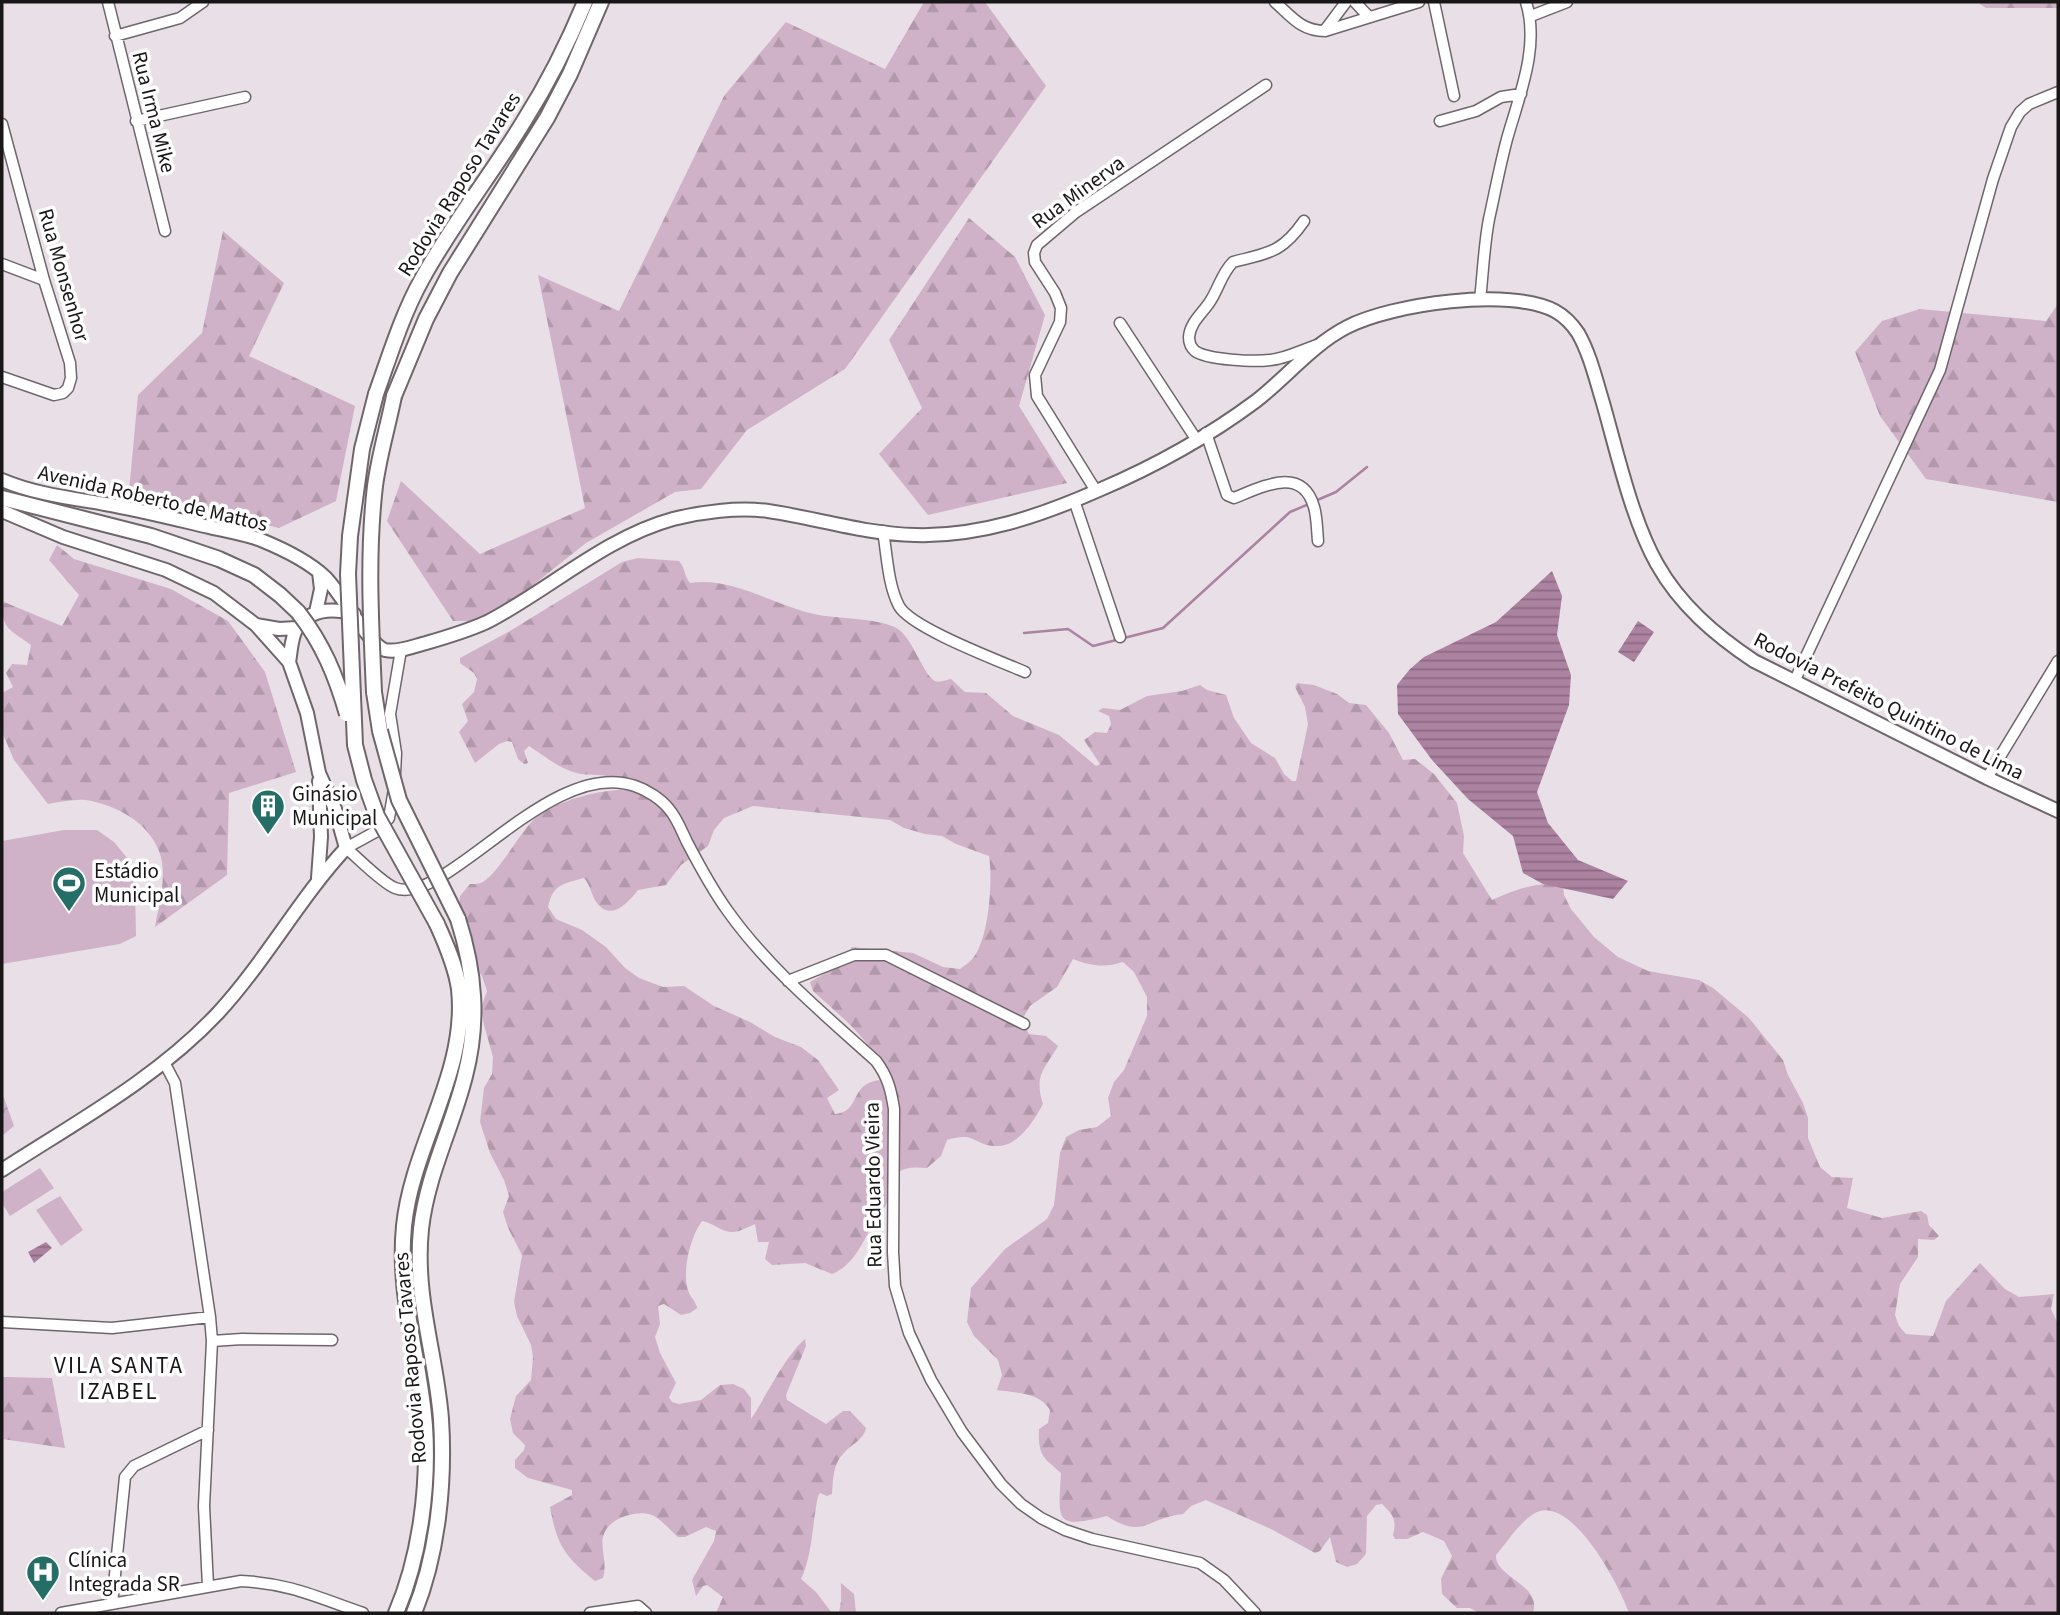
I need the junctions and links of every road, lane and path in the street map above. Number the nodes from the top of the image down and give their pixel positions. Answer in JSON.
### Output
{"nodes":[{"id":1,"x":108,"y":2,"type":"edge"},
{"id":2,"x":203,"y":2,"type":"edge"},
{"id":3,"x":585,"y":2,"type":"edge"},
{"id":4,"x":601,"y":2,"type":"edge"},
{"id":5,"x":1275,"y":2,"type":"edge"},
{"id":6,"x":1346,"y":2,"type":"edge"},
{"id":7,"x":1355,"y":2,"type":"edge"},
{"id":8,"x":1419,"y":2,"type":"edge"},
{"id":9,"x":1434,"y":2,"type":"edge"},
{"id":10,"x":1526,"y":2,"type":"edge"},
{"id":11,"x":1567,"y":2,"type":"edge"},
{"id":12,"x":1531,"y":16,"type":"junction"},
{"id":13,"x":1369,"y":17,"type":"junction"},
{"id":14,"x":1325,"y":31,"type":"junction"},
{"id":15,"x":115,"y":36,"type":"junction"},
{"id":16,"x":1266,"y":85,"type":"dead end"},
{"id":17,"x":2058,"y":92,"type":"edge"},
{"id":18,"x":1521,"y":94,"type":"junction"},
{"id":19,"x":1454,"y":96,"type":"dead end"},
{"id":20,"x":245,"y":97,"type":"dead end"},
{"id":21,"x":136,"y":121,"type":"junction"},
{"id":22,"x":1440,"y":121,"type":"dead end"},
{"id":23,"x":2,"y":124,"type":"edge"},
{"id":24,"x":1304,"y":221,"type":"dead end"},
{"id":25,"x":164,"y":231,"type":"dead end"},
{"id":26,"x":2,"y":264,"type":"edge"},
{"id":27,"x":44,"y":280,"type":"junction"},
{"id":28,"x":1480,"y":300,"type":"junction"},
{"id":29,"x":1120,"y":323,"type":"dead end"},
{"id":30,"x":1321,"y":344,"type":"junction"},
{"id":31,"x":2,"y":377,"type":"edge"},
{"id":32,"x":1201,"y":436,"type":"junction"},
{"id":33,"x":2,"y":480,"type":"edge"},
{"id":34,"x":1096,"y":491,"type":"junction"},
{"id":35,"x":2,"y":498,"type":"edge"},
{"id":36,"x":1074,"y":500,"type":"junction"},
{"id":37,"x":2,"y":511,"type":"edge"},
{"id":38,"x":883,"y":531,"type":"junction"},
{"id":39,"x":1318,"y":541,"type":"dead end"},
{"id":40,"x":319,"y":572,"type":"junction"},
{"id":41,"x":316,"y":612,"type":"junction"},
{"id":42,"x":354,"y":614,"type":"junction"},
{"id":43,"x":256,"y":625,"type":"junction"},
{"id":44,"x":297,"y":628,"type":"junction"},
{"id":45,"x":1120,"y":637,"type":"dead end"},
{"id":46,"x":372,"y":644,"type":"joint"},
{"id":47,"x":401,"y":650,"type":"junction"},
{"id":48,"x":2058,"y":661,"type":"edge"},
{"id":49,"x":289,"y":662,"type":"junction"},
{"id":50,"x":1025,"y":672,"type":"dead end"},
{"id":51,"x":1794,"y":681,"type":"junction"},
{"id":52,"x":355,"y":745,"type":"junction"},
{"id":53,"x":319,"y":773,"type":"junction"},
{"id":54,"x":1987,"y":778,"type":"junction"},
{"id":55,"x":2058,"y":811,"type":"edge"},
{"id":56,"x":346,"y":848,"type":"junction"},
{"id":57,"x":318,"y":878,"type":"junction"},
{"id":58,"x":788,"y":981,"type":"junction"},
{"id":59,"x":1024,"y":1024,"type":"dead end"},
{"id":60,"x":164,"y":1062,"type":"junction"},
{"id":61,"x":2,"y":1170,"type":"edge"},
{"id":62,"x":210,"y":1317,"type":"junction"},
{"id":63,"x":2,"y":1322,"type":"edge"},
{"id":64,"x":332,"y":1340,"type":"dead end"},
{"id":65,"x":212,"y":1341,"type":"junction"},
{"id":66,"x":208,"y":1430,"type":"junction"},
{"id":67,"x":208,"y":1586,"type":"junction"},
{"id":68,"x":112,"y":1604,"type":"junction"},
{"id":69,"x":398,"y":1608,"type":"edge"},
{"id":70,"x":415,"y":1609,"type":"edge"},
{"id":71,"x":61,"y":1613,"type":"edge"},
{"id":72,"x":363,"y":1613,"type":"edge"},
{"id":73,"x":590,"y":1613,"type":"edge"},
{"id":74,"x":646,"y":1613,"type":"edge"},
{"id":75,"x":1255,"y":1613,"type":"edge"}],
"edges":[{"from":1,"to":15,"type":"street","name":"Rua Irma Mike"},
{"from":2,"to":15,"type":"street"},
{"from":3,"to":52,"type":"highway","name":"Rodovia Raposo Tavares","bridge":true},
{"from":4,"to":70,"type":"highway","name":"Rodovia Raposo Tavares","bridge":true},
{"from":5,"to":14,"type":"street"},
{"from":6,"to":14,"type":"street"},
{"from":7,"to":13,"type":"street"},
{"from":8,"to":13,"type":"street"},
{"from":9,"to":19,"type":"street"},
{"from":10,"to":12,"type":"street"},
{"from":11,"to":12,"type":"street"},
{"from":12,"to":18,"type":"street"},
{"from":13,"to":14,"type":"street"},
{"from":15,"to":21,"type":"street","name":"Rua Irma Mike"},
{"from":16,"to":34,"type":"street","name":"Rua Minerva"},
{"from":17,"to":51,"type":"street"},
{"from":18,"to":22,"type":"street"},
{"from":18,"to":28,"type":"street"},
{"from":20,"to":21,"type":"street"},
{"from":21,"to":25,"type":"street","name":"Rua Irma Mike"},
{"from":23,"to":27,"type":"street","name":"Rua Monsenhor"},
{"from":24,"to":30,"type":"street"},
{"from":26,"to":27,"type":"street"},
{"from":27,"to":31,"type":"street","name":"Rua Monsenhor"},
{"from":28,"to":30,"type":"main road","name":"Rodovia Prefeito Quintino de Lima"},
{"from":28,"to":51,"type":"main road","name":"Rodovia Prefeito Quintino de Lima"},
{"from":29,"to":32,"type":"street"},
{"from":30,"to":32,"type":"main road","name":"Rodovia Prefeito Quintino de Lima"},
{"from":32,"to":34,"type":"main road","name":"Rodovia Prefeito Quintino de Lima"},
{"from":32,"to":39,"type":"street"},
{"from":33,"to":40,"type":"main road","name":"Avenida Roberto de Mattos"},
{"from":34,"to":36,"type":"main road","name":"Rodovia Prefeito Quintino de Lima"},
{"from":35,"to":52,"type":"highway","bridge":true},
{"from":36,"to":38,"type":"main road","name":"Rodovia Prefeito Quintino de Lima"},
{"from":36,"to":45,"type":"street"},
{"from":37,"to":43,"type":"main road"},
{"from":38,"to":47,"type":"main road","name":"Rodovia Prefeito Quintino de Lima"},
{"from":38,"to":50,"type":"street"},
{"from":40,"to":41,"type":"main road"},
{"from":40,"to":42,"type":"main road","name":"Avenida Roberto de Mattos"},
{"from":41,"to":42,"type":"main road"},
{"from":41,"to":44,"type":"main road"},
{"from":42,"to":46,"type":"main road","name":"Avenida Roberto de Mattos"},
{"from":43,"to":44,"type":"main road"},
{"from":43,"to":49,"type":"main road"},
{"from":44,"to":49,"type":"main road"},
{"from":46,"to":47,"type":"main road","name":"Rodovia Prefeito Quintino de Lima"},
{"from":47,"to":56,"type":"street"},
{"from":48,"to":54,"type":"street"},
{"from":49,"to":53,"type":"main road"},
{"from":51,"to":54,"type":"main road","name":"Rodovia Prefeito Quintino de Lima"},
{"from":52,"to":69,"type":"highway","name":"Rodovia Raposo Tavares","bridge":true},
{"from":53,"to":56,"type":"main road"},
{"from":53,"to":57,"type":"main road"},
{"from":54,"to":55,"type":"main road","name":"Rodovia Prefeito Quintino de Lima"},
{"from":56,"to":57,"type":"main road"},
{"from":56,"to":58,"type":"street","name":"Rua Eduardo Vieira"},
{"from":57,"to":60,"type":"main road"},
{"from":58,"to":59,"type":"street"},
{"from":58,"to":75,"type":"street","name":"Rua Eduardo Vieira"},
{"from":60,"to":61,"type":"main road"},
{"from":60,"to":62,"type":"street"},
{"from":62,"to":63,"type":"street"},
{"from":62,"to":65,"type":"street"},
{"from":64,"to":65,"type":"street"},
{"from":65,"to":66,"type":"street"},
{"from":66,"to":67,"type":"street"},
{"from":66,"to":68,"type":"street"},
{"from":67,"to":68,"type":"street"},
{"from":67,"to":72,"type":"street"},
{"from":68,"to":71,"type":"street"},
{"from":73,"to":74,"type":"street"}]}
